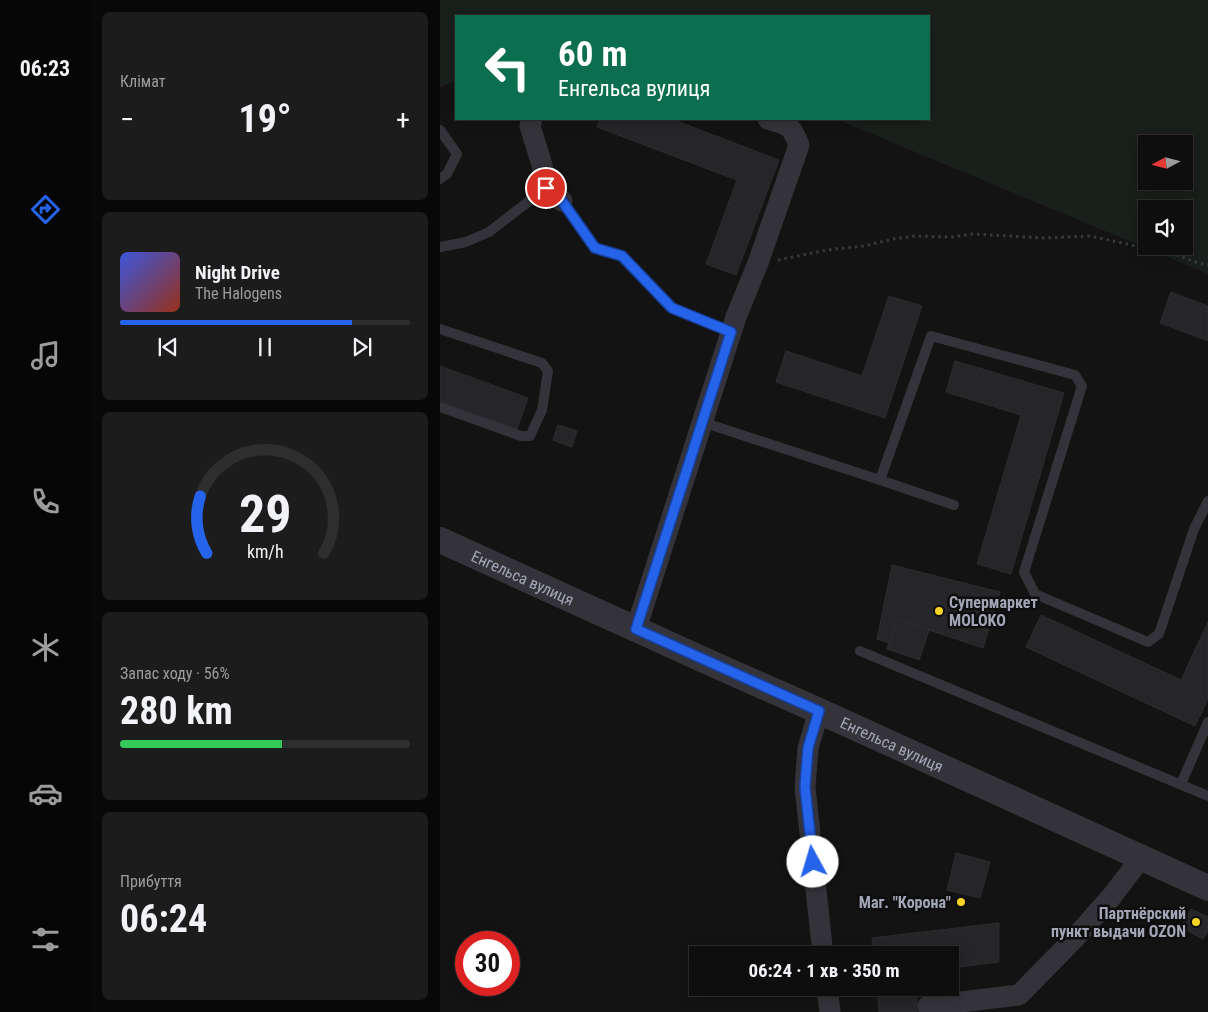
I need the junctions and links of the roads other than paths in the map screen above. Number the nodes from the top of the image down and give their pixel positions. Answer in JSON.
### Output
{"nodes":[{"id":1,"x":532,"y":120,"type":"edge"},
{"id":2,"x":771,"y":120,"type":"edge"},
{"id":3,"x":440,"y":130,"type":"edge"},
{"id":4,"x":440,"y":179,"type":"edge"},
{"id":5,"x":546,"y":188,"type":"junction"},
{"id":6,"x":562,"y":201,"type":"joint"},
{"id":7,"x":440,"y":247,"type":"edge"},
{"id":8,"x":440,"y":329,"type":"edge"},
{"id":9,"x":731,"y":332,"type":"junction"},
{"id":10,"x":440,"y":407,"type":"edge"},
{"id":11,"x":702,"y":422,"type":"junction"},
{"id":12,"x":880,"y":480,"type":"junction"},
{"id":13,"x":1208,"y":501,"type":"edge"},
{"id":14,"x":954,"y":505,"type":"dead end"},
{"id":15,"x":440,"y":540,"type":"edge"},
{"id":16,"x":636,"y":629,"type":"junction"},
{"id":17,"x":860,"y":651,"type":"dead end"},
{"id":18,"x":819,"y":711,"type":"junction"},
{"id":19,"x":1208,"y":722,"type":"edge"},
{"id":20,"x":1181,"y":784,"type":"junction"},
{"id":21,"x":1208,"y":796,"type":"edge"},
{"id":22,"x":1140,"y":858,"type":"junction"},
{"id":23,"x":1208,"y":888,"type":"edge"},
{"id":24,"x":822,"y":946,"type":"edge"},
{"id":25,"x":828,"y":996,"type":"edge"},
{"id":26,"x":928,"y":1006,"type":"dead end"},
{"id":27,"x":830,"y":1012,"type":"edge"}],
"edges":[{"from":1,"to":5,"type":"street"},
{"from":2,"to":9,"type":"street"},
{"from":3,"to":4,"type":"lane"},
{"from":5,"to":6,"type":"street"},
{"from":5,"to":7,"type":"lane"},
{"from":6,"to":9,"type":"lane"},
{"from":8,"to":10,"type":"lane"},
{"from":9,"to":11,"type":"street"},
{"from":11,"to":12,"type":"lane"},
{"from":11,"to":16,"type":"street"},
{"from":12,"to":13,"type":"lane"},
{"from":12,"to":14,"type":"lane"},
{"from":15,"to":16,"type":"street","name":"Енгельса вулиця"},
{"from":16,"to":18,"type":"street","name":"Енгельса вулиця"},
{"from":17,"to":20,"type":"lane"},
{"from":18,"to":22,"type":"street","name":"Енгельса вулиця"},
{"from":18,"to":24,"type":"street"},
{"from":19,"to":20,"type":"lane"},
{"from":20,"to":21,"type":"lane"},
{"from":22,"to":23,"type":"street","name":"Енгельса вулиця"},
{"from":22,"to":26,"type":"street"},
{"from":25,"to":27,"type":"street"}]}
